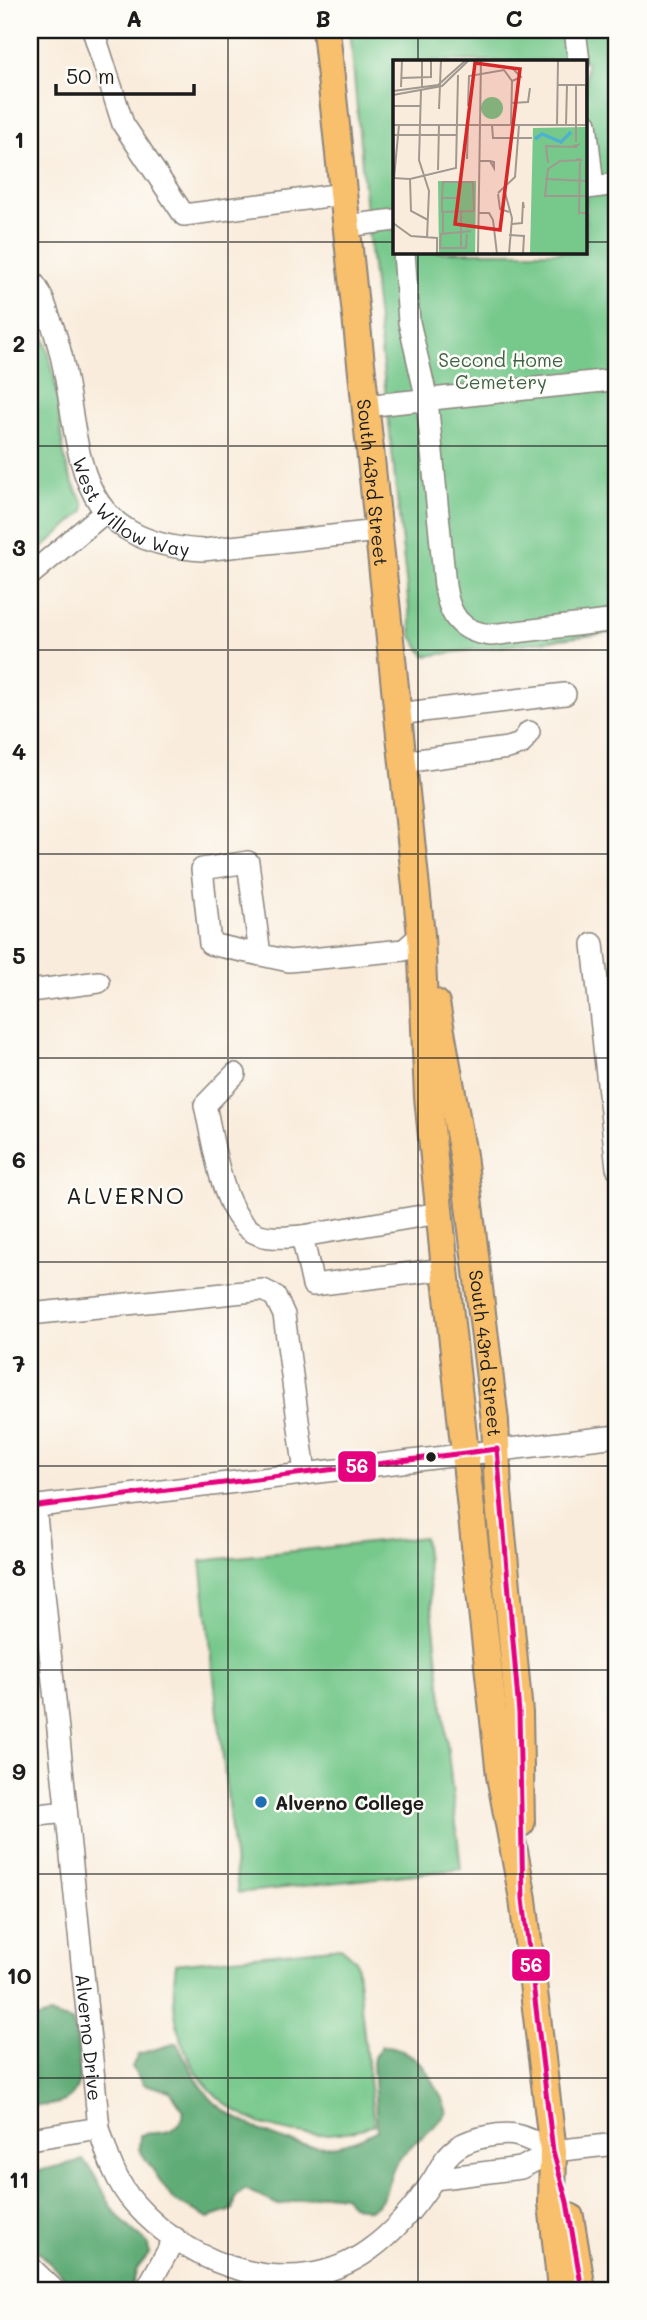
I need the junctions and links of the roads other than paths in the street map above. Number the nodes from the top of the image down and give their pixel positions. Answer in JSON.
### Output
{"nodes":[{"id":1,"x":93,"y":30,"type":"edge"},
{"id":2,"x":326,"y":30,"type":"edge"},
{"id":3,"x":575,"y":30,"type":"edge"},
{"id":4,"x":579,"y":60,"type":"edge"},
{"id":5,"x":588,"y":166,"type":"edge"},
{"id":6,"x":617,"y":184,"type":"edge"},
{"id":7,"x":589,"y":188,"type":"edge"},
{"id":8,"x":343,"y":194,"type":"junction"},
{"id":9,"x":393,"y":220,"type":"edge"},
{"id":10,"x":346,"y":226,"type":"junction"},
{"id":11,"x":404,"y":254,"type":"edge"},
{"id":12,"x":30,"y":279,"type":"edge"},
{"id":13,"x":615,"y":377,"type":"edge"},
{"id":14,"x":427,"y":400,"type":"junction"},
{"id":15,"x":365,"y":406,"type":"junction"},
{"id":16,"x":105,"y":512,"type":"junction"},
{"id":17,"x":378,"y":531,"type":"junction"},
{"id":18,"x":30,"y":575,"type":"edge"},
{"id":19,"x":617,"y":620,"type":"edge"},
{"id":20,"x":565,"y":694,"type":"dead end"},
{"id":21,"x":397,"y":714,"type":"junction"},
{"id":22,"x":529,"y":732,"type":"dead end"},
{"id":23,"x":403,"y":762,"type":"junction"},
{"id":24,"x":421,"y":935,"type":"junction"},
{"id":25,"x":593,"y":944,"type":"dead end"},
{"id":26,"x":260,"y":955,"type":"junction"},
{"id":27,"x":99,"y":982,"type":"dead end"},
{"id":28,"x":30,"y":991,"type":"edge"},
{"id":29,"x":236,"y":1074,"type":"dead end"},
{"id":30,"x":617,"y":1168,"type":"edge"},
{"id":31,"x":439,"y":1213,"type":"junction"},
{"id":32,"x":302,"y":1236,"type":"junction"},
{"id":33,"x":445,"y":1269,"type":"junction"},
{"id":34,"x":30,"y":1314,"type":"edge"},
{"id":35,"x":484,"y":1314,"type":"junction"},
{"id":36,"x":450,"y":1318,"type":"junction"},
{"id":37,"x":617,"y":1436,"type":"edge"},
{"id":38,"x":497,"y":1449,"type":"junction"},
{"id":39,"x":464,"y":1454,"type":"junction"},
{"id":40,"x":305,"y":1473,"type":"junction"},
{"id":41,"x":32,"y":1507,"type":"edge"},
{"id":42,"x":66,"y":1812,"type":"junction"},
{"id":43,"x":30,"y":1816,"type":"edge"},
{"id":44,"x":523,"y":1899,"type":"junction"},
{"id":45,"x":99,"y":2128,"type":"junction"},
{"id":46,"x":30,"y":2138,"type":"edge"},
{"id":47,"x":617,"y":2144,"type":"edge"},
{"id":48,"x":553,"y":2151,"type":"junction"},
{"id":49,"x":434,"y":2179,"type":"junction"},
{"id":50,"x":175,"y":2238,"type":"junction"},
{"id":51,"x":30,"y":2267,"type":"edge"},
{"id":52,"x":54,"y":2290,"type":"edge"},
{"id":53,"x":146,"y":2290,"type":"edge"},
{"id":54,"x":561,"y":2290,"type":"edge"},
{"id":55,"x":582,"y":2290,"type":"edge"}],
"edges":[{"from":1,"to":8,"type":"street"},
{"from":2,"to":8,"type":"main road","name":"South 43rd Street"},
{"from":3,"to":4,"type":"street"},
{"from":5,"to":7,"type":"street"},
{"from":6,"to":7,"type":"street"},
{"from":8,"to":10,"type":"main road","name":"South 43rd Street"},
{"from":9,"to":10,"type":"street"},
{"from":10,"to":15,"type":"main road","name":"South 43rd Street"},
{"from":11,"to":14,"type":"street"},
{"from":12,"to":16,"type":"street","name":"West Willow Way"},
{"from":13,"to":14,"type":"street"},
{"from":14,"to":15,"type":"street"},
{"from":14,"to":19,"type":"street"},
{"from":15,"to":17,"type":"main road","name":"South 43rd Street"},
{"from":16,"to":17,"type":"street","name":"West Willow Way"},
{"from":16,"to":18,"type":"street"},
{"from":17,"to":21,"type":"main road","name":"South 43rd Street"},
{"from":20,"to":21,"type":"street"},
{"from":21,"to":23,"type":"main road","name":"South 43rd Street"},
{"from":22,"to":23,"type":"street"},
{"from":23,"to":24,"type":"main road","name":"South 43rd Street"},
{"from":24,"to":26,"type":"street"},
{"from":24,"to":31,"type":"main road","name":"South 43rd Street"},
{"from":24,"to":35,"type":"main road","name":"South 43rd Street"},
{"from":25,"to":30,"type":"street"},
{"from":26,"to":26,"type":"street"},
{"from":27,"to":28,"type":"street"},
{"from":29,"to":32,"type":"street"},
{"from":31,"to":32,"type":"street"},
{"from":31,"to":33,"type":"main road","name":"South 43rd Street"},
{"from":32,"to":33,"type":"street"},
{"from":33,"to":36,"type":"main road","name":"South 43rd Street"},
{"from":34,"to":40,"type":"street"},
{"from":35,"to":36,"type":"main road"},
{"from":35,"to":38,"type":"main road","name":"South 43rd Street"},
{"from":36,"to":39,"type":"main road","name":"South 43rd Street"},
{"from":37,"to":38,"type":"street"},
{"from":38,"to":39,"type":"street"},
{"from":38,"to":44,"type":"main road","name":"South 43rd Street"},
{"from":39,"to":40,"type":"street"},
{"from":39,"to":44,"type":"main road","name":"South 43rd Street"},
{"from":40,"to":41,"type":"street"},
{"from":41,"to":42,"type":"street","name":"Alverno Drive"},
{"from":42,"to":43,"type":"street"},
{"from":42,"to":45,"type":"street","name":"Alverno Drive"},
{"from":44,"to":48,"type":"main road","name":"South 43rd Street"},
{"from":45,"to":46,"type":"street"},
{"from":45,"to":50,"type":"street","name":"Alverno Drive"},
{"from":47,"to":48,"type":"street"},
{"from":48,"to":49,"type":"street"},
{"from":48,"to":49,"type":"street","name":"Alverno Drive"},
{"from":48,"to":54,"type":"main road","name":"South 43rd Street"},
{"from":48,"to":55,"type":"main road","name":"South 43rd Street"},
{"from":49,"to":50,"type":"street","name":"Alverno Drive"},
{"from":50,"to":53,"type":"street"},
{"from":51,"to":52,"type":"street"}]}
